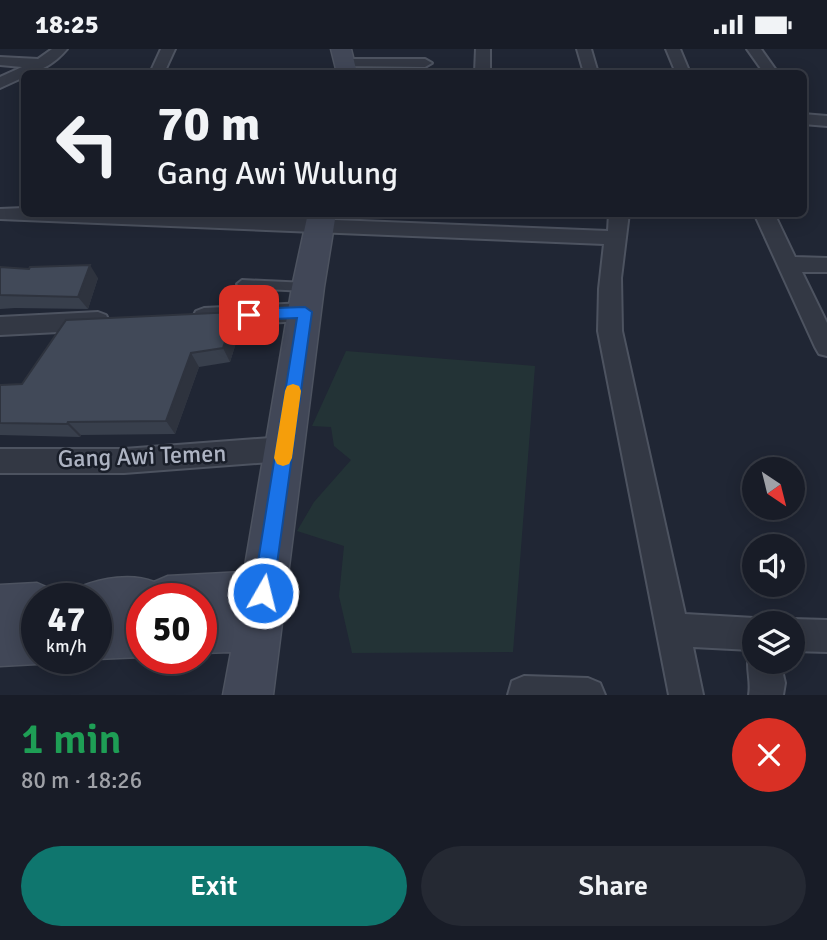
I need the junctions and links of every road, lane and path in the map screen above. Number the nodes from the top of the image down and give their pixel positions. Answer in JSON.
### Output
{"nodes":[{"id":1,"x":60,"y":49,"type":"edge"},
{"id":2,"x":169,"y":49,"type":"edge"},
{"id":3,"x":483,"y":49,"type":"edge"},
{"id":4,"x":584,"y":49,"type":"edge"},
{"id":5,"x":673,"y":49,"type":"edge"},
{"id":6,"x":754,"y":49,"type":"edge"},
{"id":7,"x":0,"y":61,"type":"edge"},
{"id":8,"x":344,"y":62,"type":"edge"},
{"id":9,"x":425,"y":63,"type":"dead end"},
{"id":10,"x":39,"y":64,"type":"junction"},
{"id":11,"x":27,"y":70,"type":"edge"},
{"id":12,"x":158,"y":70,"type":"edge"},
{"id":13,"x":484,"y":70,"type":"edge"},
{"id":14,"x":590,"y":70,"type":"edge"},
{"id":15,"x":682,"y":70,"type":"edge"},
{"id":16,"x":769,"y":70,"type":"edge"},
{"id":17,"x":21,"y":73,"type":"edge"},
{"id":18,"x":0,"y":83,"type":"edge"},
{"id":19,"x":807,"y":119,"type":"edge"},
{"id":20,"x":827,"y":121,"type":"edge"},
{"id":21,"x":4,"y":214,"type":"dead end"},
{"id":22,"x":21,"y":214,"type":"edge"},
{"id":23,"x":139,"y":217,"type":"edge"},
{"id":24,"x":766,"y":217,"type":"edge"},
{"id":25,"x":320,"y":221,"type":"edge"},
{"id":26,"x":617,"y":225,"type":"edge"},
{"id":27,"x":787,"y":264,"type":"junction"},
{"id":28,"x":827,"y":265,"type":"edge"},
{"id":29,"x":242,"y":284,"type":"dead end"},
{"id":30,"x":306,"y":299,"type":"junction"},
{"id":31,"x":180,"y":318,"type":"edge"},
{"id":32,"x":125,"y":320,"type":"edge"},
{"id":33,"x":0,"y":325,"type":"edge"},
{"id":34,"x":827,"y":347,"type":"edge"},
{"id":35,"x":284,"y":449,"type":"junction"},
{"id":36,"x":0,"y":461,"type":"edge"},
{"id":37,"x":217,"y":605,"type":"edge"},
{"id":38,"x":21,"y":607,"type":"edge"},
{"id":39,"x":0,"y":608,"type":"edge"},
{"id":40,"x":261,"y":610,"type":"junction"},
{"id":41,"x":217,"y":625,"type":"edge"},
{"id":42,"x":671,"y":630,"type":"junction"},
{"id":43,"x":742,"y":633,"type":"edge"},
{"id":44,"x":805,"y":635,"type":"edge"},
{"id":45,"x":827,"y":636,"type":"edge"},
{"id":46,"x":21,"y":641,"type":"edge"},
{"id":47,"x":0,"y":642,"type":"edge"},
{"id":48,"x":766,"y":674,"type":"edge"},
{"id":49,"x":524,"y":693,"type":"dead end"},
{"id":50,"x":248,"y":695,"type":"edge"},
{"id":51,"x":588,"y":695,"type":"edge"},
{"id":52,"x":686,"y":695,"type":"edge"},
{"id":53,"x":766,"y":695,"type":"edge"}],
"edges":[{"from":1,"to":10,"type":"street"},
{"from":2,"to":12,"type":"street"},
{"from":3,"to":13,"type":"street"},
{"from":4,"to":14,"type":"street"},
{"from":5,"to":15,"type":"street"},
{"from":6,"to":16,"type":"street"},
{"from":7,"to":10,"type":"street"},
{"from":8,"to":9,"type":"street"},
{"from":10,"to":11,"type":"street"},
{"from":17,"to":18,"type":"street"},
{"from":19,"to":20,"type":"street"},
{"from":21,"to":22,"type":"street"},
{"from":23,"to":25,"type":"street"},
{"from":24,"to":27,"type":"street"},
{"from":25,"to":26,"type":"street"},
{"from":25,"to":30,"type":"main road"},
{"from":26,"to":42,"type":"street"},
{"from":27,"to":28,"type":"street"},
{"from":27,"to":34,"type":"street"},
{"from":29,"to":30,"type":"lane"},
{"from":30,"to":31,"type":"street"},
{"from":30,"to":35,"type":"main road"},
{"from":32,"to":33,"type":"street"},
{"from":35,"to":36,"type":"street","name":"Gang Awi Temen"},
{"from":35,"to":40,"type":"main road"},
{"from":37,"to":40,"type":"main road"},
{"from":38,"to":39,"type":"main road"},
{"from":40,"to":41,"type":"main road"},
{"from":40,"to":50,"type":"main road"},
{"from":42,"to":43,"type":"street"},
{"from":42,"to":52,"type":"street"},
{"from":44,"to":45,"type":"street"},
{"from":46,"to":47,"type":"main road"},
{"from":48,"to":53,"type":"street"},
{"from":49,"to":51,"type":"street"}]}
